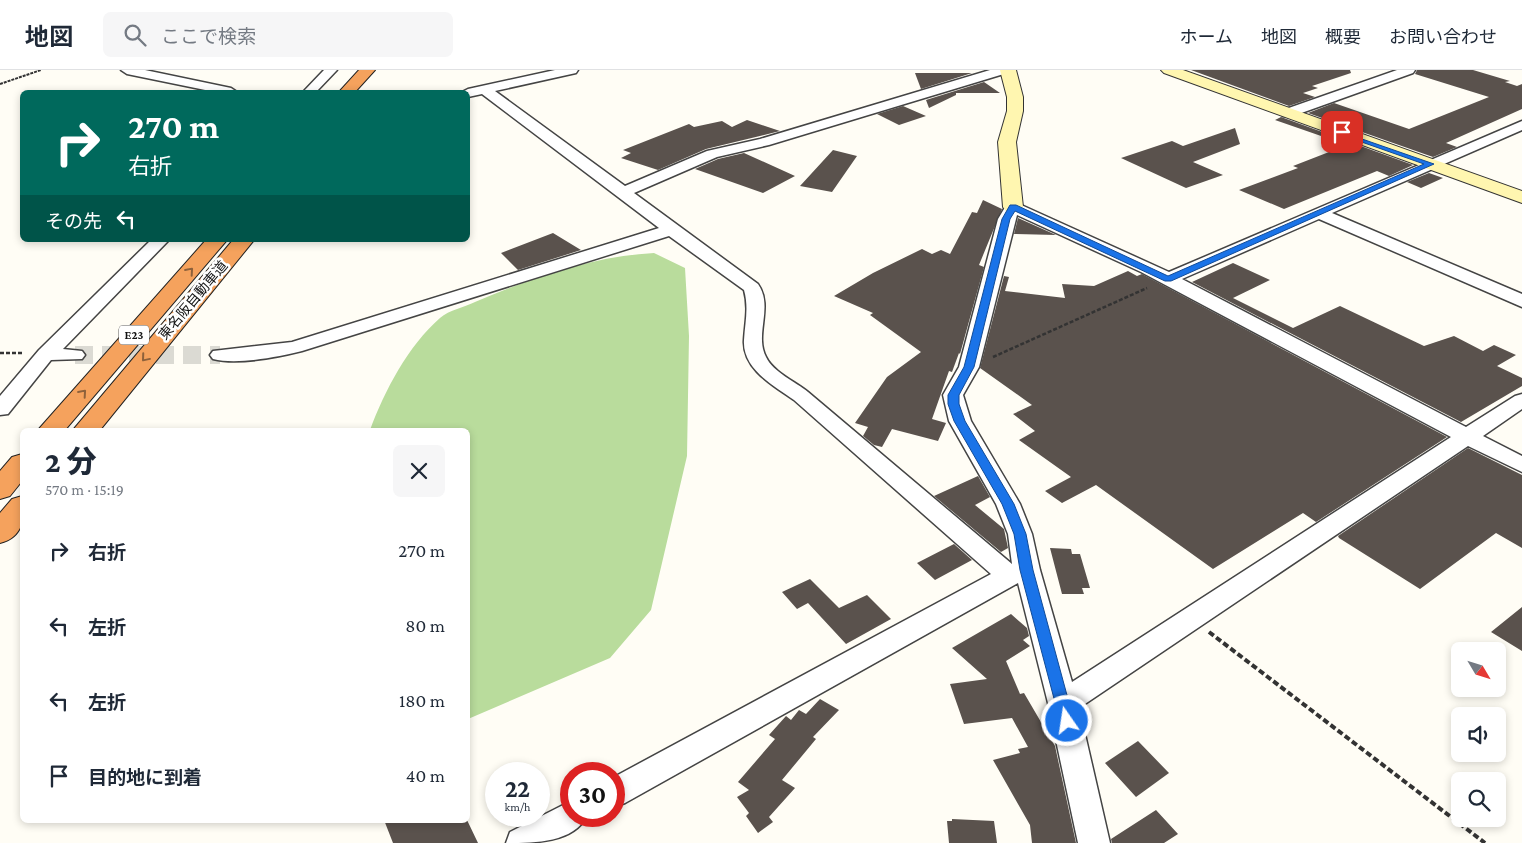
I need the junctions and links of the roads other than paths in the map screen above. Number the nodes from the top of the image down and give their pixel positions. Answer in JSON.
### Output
{"nodes":[{"id":1,"x":127,"y":70,"type":"edge"},
{"id":2,"x":331,"y":70,"type":"edge"},
{"id":3,"x":572,"y":70,"type":"edge"},
{"id":4,"x":1003,"y":70,"type":"edge"},
{"id":5,"x":1008,"y":70,"type":"edge"},
{"id":6,"x":1169,"y":70,"type":"edge"},
{"id":7,"x":1409,"y":70,"type":"edge"},
{"id":8,"x":373,"y":74,"type":"edge"},
{"id":9,"x":222,"y":90,"type":"edge"},
{"id":10,"x":311,"y":90,"type":"edge"},
{"id":11,"x":350,"y":90,"type":"edge"},
{"id":12,"x":368,"y":90,"type":"edge"},
{"id":13,"x":485,"y":90,"type":"junction"},
{"id":14,"x":470,"y":93,"type":"edge"},
{"id":15,"x":1288,"y":113,"type":"junction"},
{"id":16,"x":1522,"y":125,"type":"edge"},
{"id":17,"x":1431,"y":164,"type":"junction"},
{"id":18,"x":623,"y":192,"type":"junction"},
{"id":19,"x":1522,"y":197,"type":"edge"},
{"id":20,"x":1013,"y":207,"type":"junction"},
{"id":21,"x":1318,"y":213,"type":"junction"},
{"id":22,"x":671,"y":230,"type":"junction"},
{"id":23,"x":159,"y":242,"type":"edge"},
{"id":24,"x":215,"y":242,"type":"edge"},
{"id":25,"x":242,"y":242,"type":"edge"},
{"id":26,"x":1168,"y":279,"type":"junction"},
{"id":27,"x":1522,"y":301,"type":"edge"},
{"id":28,"x":46,"y":354,"type":"junction"},
{"id":29,"x":75,"y":355,"type":"tunnel mouth"},
{"id":30,"x":220,"y":355,"type":"tunnel mouth"},
{"id":31,"x":1522,"y":400,"type":"edge"},
{"id":32,"x":0,"y":409,"type":"edge"},
{"id":33,"x":53,"y":428,"type":"edge"},
{"id":34,"x":88,"y":428,"type":"edge"},
{"id":35,"x":1467,"y":436,"type":"junction"},
{"id":36,"x":20,"y":465,"type":"edge"},
{"id":37,"x":1522,"y":465,"type":"edge"},
{"id":38,"x":0,"y":489,"type":"edge"},
{"id":39,"x":20,"y":508,"type":"edge"},
{"id":40,"x":0,"y":533,"type":"edge"},
{"id":41,"x":1018,"y":573,"type":"junction"},
{"id":42,"x":1063,"y":703,"type":"junction"},
{"id":43,"x":625,"y":787,"type":"edge"},
{"id":44,"x":560,"y":822,"type":"edge"},
{"id":45,"x":522,"y":843,"type":"edge"},
{"id":46,"x":1094,"y":843,"type":"edge"}],
"edges":[{"from":1,"to":9,"type":"street"},
{"from":2,"to":10,"type":"street"},
{"from":3,"to":13,"type":"street"},
{"from":4,"to":18,"type":"street"},
{"from":5,"to":20,"type":"street"},
{"from":6,"to":15,"type":"street"},
{"from":7,"to":15,"type":"street"},
{"from":8,"to":11,"type":"highway"},
{"from":8,"to":12,"type":"highway"},
{"from":13,"to":14,"type":"street"},
{"from":13,"to":18,"type":"street"},
{"from":15,"to":17,"type":"street"},
{"from":16,"to":17,"type":"street"},
{"from":17,"to":19,"type":"street"},
{"from":17,"to":21,"type":"street"},
{"from":18,"to":22,"type":"street"},
{"from":20,"to":26,"type":"street"},
{"from":20,"to":41,"type":"street"},
{"from":21,"to":26,"type":"street"},
{"from":21,"to":27,"type":"street"},
{"from":22,"to":30,"type":"street"},
{"from":22,"to":41,"type":"street"},
{"from":23,"to":28,"type":"street"},
{"from":33,"to":24,"type":"highway","name":"東名阪自動車道","number":"E23","one_way":true},
{"from":25,"to":34,"type":"highway","name":"東名阪自動車道","number":"E23","one_way":true},
{"from":26,"to":35,"type":"street"},
{"from":28,"to":29,"type":"street"},
{"from":28,"to":32,"type":"street"},
{"from":31,"to":35,"type":"street"},
{"from":35,"to":37,"type":"street"},
{"from":35,"to":42,"type":"street"},
{"from":36,"to":38,"type":"highway"},
{"from":39,"to":40,"type":"highway"},
{"from":41,"to":42,"type":"street"},
{"from":41,"to":43,"type":"street"},
{"from":42,"to":46,"type":"street"},
{"from":44,"to":45,"type":"street"}]}
